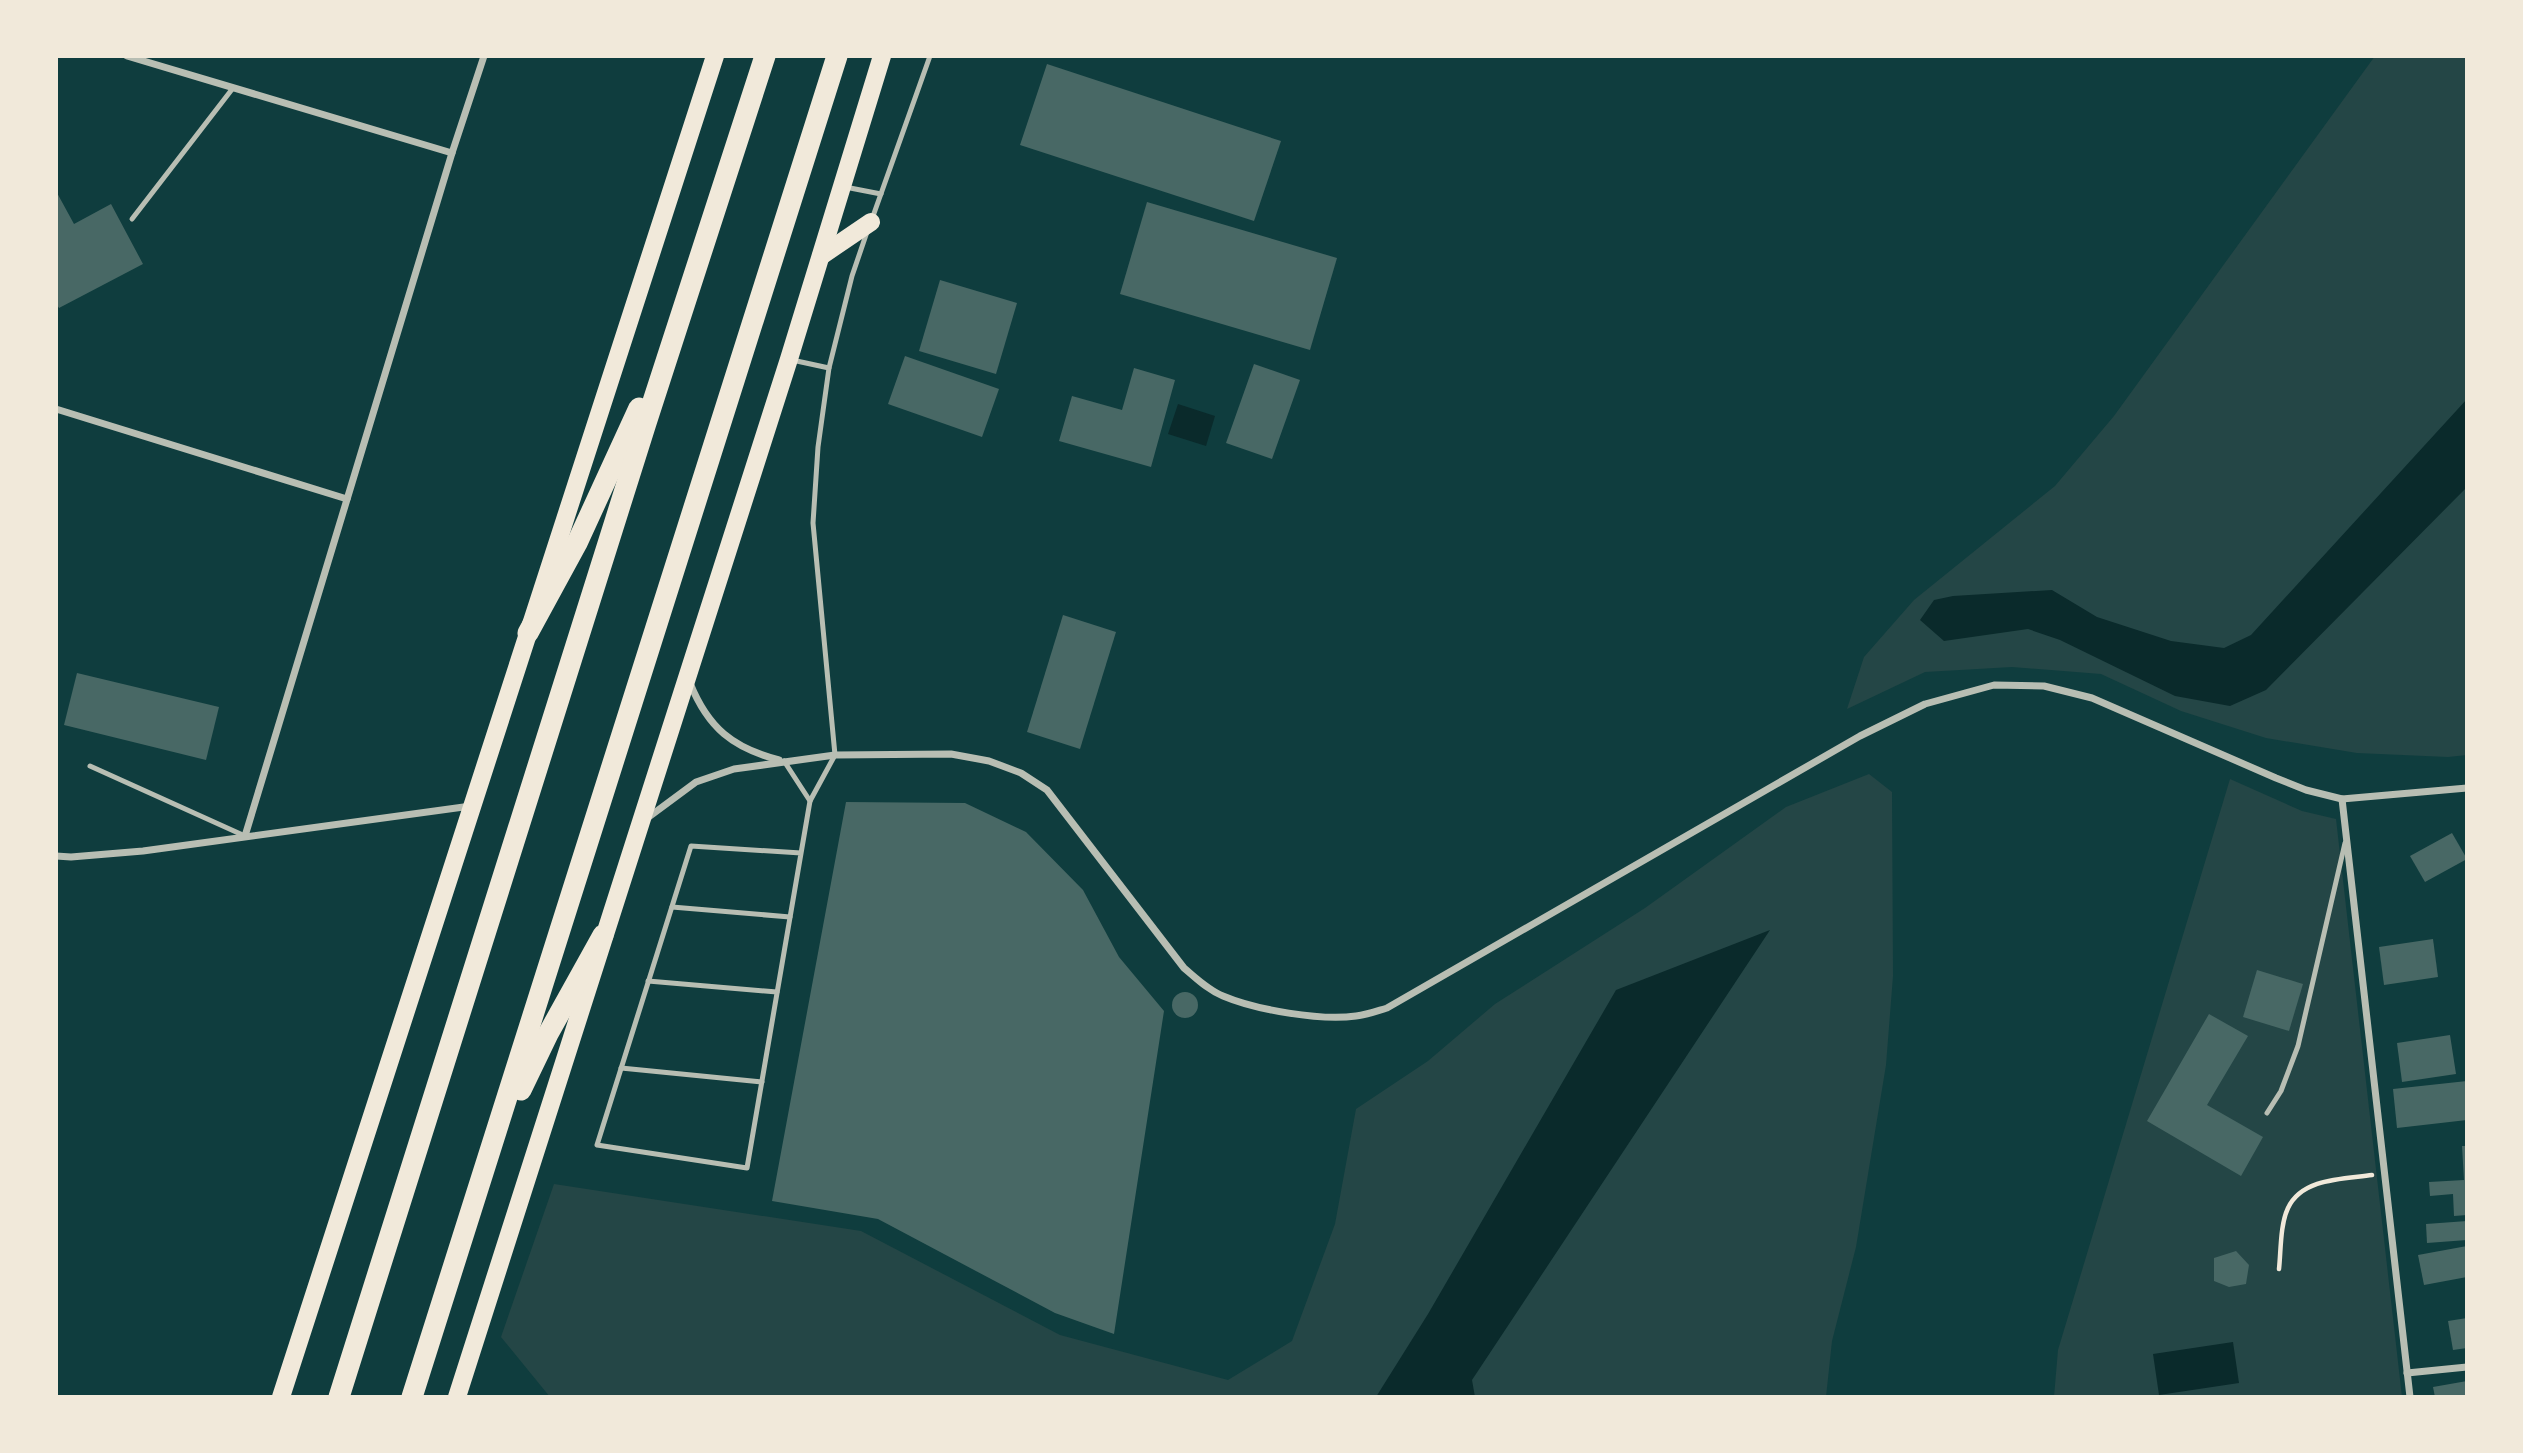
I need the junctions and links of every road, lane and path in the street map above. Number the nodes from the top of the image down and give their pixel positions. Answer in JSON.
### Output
{"nodes":[{"id":1,"x":127,"y":56,"type":"edge"},
{"id":2,"x":484,"y":56,"type":"edge"},
{"id":3,"x":715,"y":56,"type":"edge"},
{"id":4,"x":765,"y":56,"type":"edge"},
{"id":5,"x":837,"y":56,"type":"edge"},
{"id":6,"x":882,"y":56,"type":"edge"},
{"id":7,"x":930,"y":56,"type":"edge"},
{"id":8,"x":233,"y":88,"type":"junction"},
{"id":9,"x":452,"y":153,"type":"junction"},
{"id":10,"x":842,"y":187,"type":"junction"},
{"id":11,"x":881,"y":194,"type":"junction"},
{"id":12,"x":132,"y":219,"type":"dead end"},
{"id":13,"x":871,"y":222,"type":"junction"},
{"id":14,"x":821,"y":256,"type":"junction"},
{"id":15,"x":689,"y":290,"type":"junction"},
{"id":16,"x":789,"y":359,"type":"junction"},
{"id":17,"x":829,"y":368,"type":"junction"},
{"id":18,"x":56,"y":409,"type":"edge"},
{"id":19,"x":347,"y":499,"type":"junction"},
{"id":20,"x":528,"y":633,"type":"junction"},
{"id":21,"x":686,"y":675,"type":"junction"},
{"id":22,"x":835,"y":755,"type":"junction"},
{"id":23,"x":783,"y":761,"type":"junction"},
{"id":24,"x":90,"y":766,"type":"dead end"},
{"id":25,"x":2467,"y":788,"type":"edge"},
{"id":26,"x":2342,"y":799,"type":"junction"},
{"id":27,"x":810,"y":801,"type":"junction"},
{"id":28,"x":472,"y":806,"type":"junction"},
{"id":29,"x":639,"y":825,"type":"junction"},
{"id":30,"x":245,"y":836,"type":"junction"},
{"id":31,"x":2346,"y":837,"type":"junction"},
{"id":32,"x":801,"y":853,"type":"junction"},
{"id":33,"x":56,"y":856,"type":"edge"},
{"id":34,"x":672,"y":907,"type":"junction"},
{"id":35,"x":790,"y":917,"type":"junction"},
{"id":36,"x":603,"y":935,"type":"junction"},
{"id":37,"x":648,"y":981,"type":"junction"},
{"id":38,"x":777,"y":992,"type":"junction"},
{"id":39,"x":621,"y":1068,"type":"junction"},
{"id":40,"x":762,"y":1082,"type":"junction"},
{"id":41,"x":2267,"y":1113,"type":"dead end"},
{"id":42,"x":2384,"y":1173,"type":"junction"},
{"id":43,"x":481,"y":1181,"type":"junction"},
{"id":44,"x":2279,"y":1269,"type":"dead end"},
{"id":45,"x":2467,"y":1367,"type":"edge"},
{"id":46,"x":2407,"y":1373,"type":"junction"},
{"id":47,"x":281,"y":1397,"type":"edge"},
{"id":48,"x":339,"y":1397,"type":"edge"},
{"id":49,"x":412,"y":1397,"type":"edge"},
{"id":50,"x":457,"y":1397,"type":"edge"},
{"id":51,"x":2410,"y":1397,"type":"edge"}],
"edges":[{"from":1,"to":8,"type":"street"},
{"from":2,"to":9,"type":"street"},
{"from":3,"to":20,"type":"main road"},
{"from":4,"to":15,"type":"highway"},
{"from":5,"to":43,"type":"highway"},
{"from":6,"to":10,"type":"main road"},
{"from":7,"to":11,"type":"lane"},
{"from":8,"to":9,"type":"street"},
{"from":8,"to":12,"type":"lane"},
{"from":9,"to":19,"type":"street"},
{"from":10,"to":11,"type":"lane"},
{"from":10,"to":14,"type":"main road"},
{"from":11,"to":13,"type":"lane"},
{"from":13,"to":14,"type":"main road"},
{"from":13,"to":17,"type":"lane"},
{"from":14,"to":16,"type":"main road"},
{"from":15,"to":20,"type":"highway"},
{"from":15,"to":48,"type":"highway"},
{"from":16,"to":17,"type":"lane"},
{"from":16,"to":21,"type":"main road"},
{"from":17,"to":22,"type":"lane"},
{"from":18,"to":19,"type":"street"},
{"from":19,"to":30,"type":"street"},
{"from":20,"to":28,"type":"main road"},
{"from":21,"to":23,"type":"street"},
{"from":21,"to":29,"type":"main road"},
{"from":22,"to":23,"type":"street"},
{"from":22,"to":26,"type":"street"},
{"from":22,"to":27,"type":"lane"},
{"from":23,"to":27,"type":"lane"},
{"from":23,"to":29,"type":"street"},
{"from":24,"to":30,"type":"lane"},
{"from":25,"to":26,"type":"street"},
{"from":26,"to":31,"type":"street"},
{"from":27,"to":32,"type":"lane"},
{"from":28,"to":30,"type":"street"},
{"from":28,"to":47,"type":"main road"},
{"from":29,"to":36,"type":"main road"},
{"from":30,"to":33,"type":"street"},
{"from":31,"to":41,"type":"lane"},
{"from":31,"to":42,"type":"street"},
{"from":32,"to":34,"type":"lane"},
{"from":32,"to":35,"type":"lane"},
{"from":34,"to":35,"type":"lane"},
{"from":34,"to":37,"type":"lane"},
{"from":35,"to":38,"type":"lane"},
{"from":36,"to":43,"type":"highway"},
{"from":36,"to":50,"type":"main road"},
{"from":37,"to":38,"type":"lane"},
{"from":37,"to":39,"type":"lane"},
{"from":38,"to":40,"type":"lane"},
{"from":39,"to":40,"type":"lane"},
{"from":39,"to":40,"type":"lane"},
{"from":42,"to":44,"type":"path"},
{"from":42,"to":46,"type":"street"},
{"from":43,"to":49,"type":"highway"},
{"from":45,"to":46,"type":"street"},
{"from":46,"to":51,"type":"street"}]}
